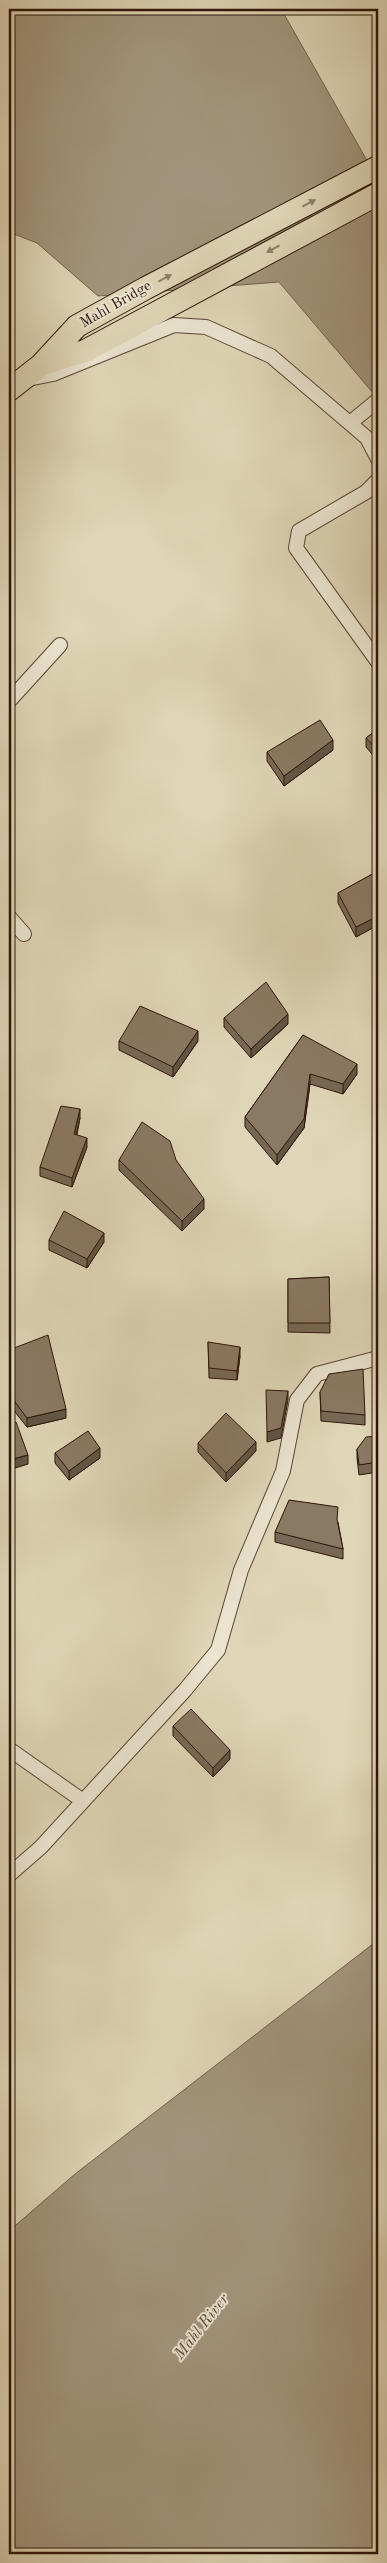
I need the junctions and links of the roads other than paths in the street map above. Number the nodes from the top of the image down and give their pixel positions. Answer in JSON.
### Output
{"nodes":[{"id":1,"x":378,"y":167,"type":"edge"},
{"id":2,"x":378,"y":194,"type":"edge"},
{"id":3,"x":41,"y":365,"type":"junction"},
{"id":4,"x":14,"y":385,"type":"edge"},
{"id":5,"x":374,"y":403,"type":"edge"},
{"id":6,"x":350,"y":423,"type":"junction"},
{"id":7,"x":378,"y":459,"type":"edge"},
{"id":8,"x":378,"y":480,"type":"edge"},
{"id":9,"x":60,"y":645,"type":"dead end"},
{"id":10,"x":378,"y":662,"type":"edge"},
{"id":11,"x":9,"y":701,"type":"edge"},
{"id":12,"x":9,"y":917,"type":"edge"},
{"id":13,"x":24,"y":934,"type":"dead end"},
{"id":14,"x":378,"y":1358,"type":"edge"},
{"id":15,"x":9,"y":1749,"type":"edge"},
{"id":16,"x":82,"y":1801,"type":"junction"},
{"id":17,"x":9,"y":1875,"type":"edge"}],
"edges":[{"from":3,"to":1,"type":"main road","name":"Mahl Bridge","one_way":true},
{"from":2,"to":3,"type":"main road","name":"Mahl Bridge","one_way":true},
{"from":3,"to":4,"type":"main road"},
{"from":4,"to":6,"type":"street"},
{"from":5,"to":6,"type":"street"},
{"from":6,"to":7,"type":"street"},
{"from":8,"to":10,"type":"street"},
{"from":9,"to":11,"type":"street"},
{"from":12,"to":13,"type":"street"},
{"from":14,"to":16,"type":"street"},
{"from":15,"to":16,"type":"street"},
{"from":16,"to":17,"type":"street"}]}
